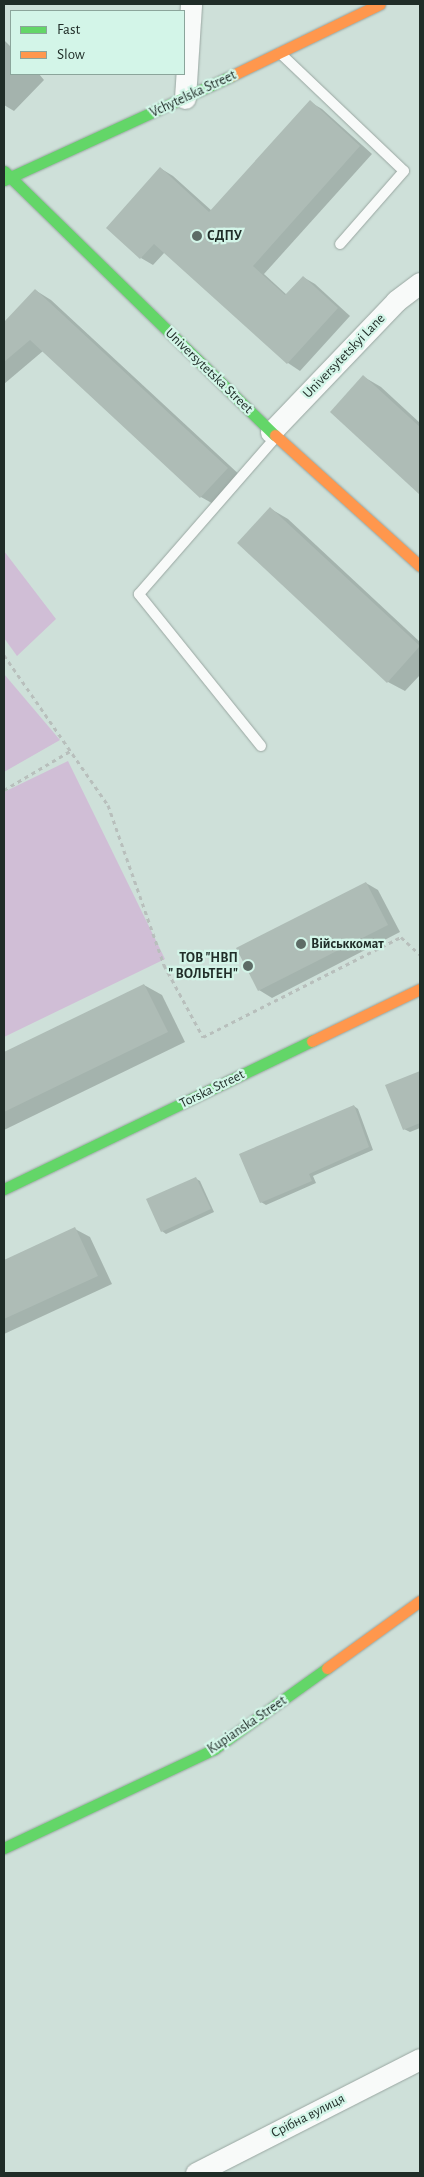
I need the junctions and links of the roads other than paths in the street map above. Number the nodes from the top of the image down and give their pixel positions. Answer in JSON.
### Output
{"nodes":[{"id":1,"x":191,"y":4,"type":"edge"},
{"id":2,"x":380,"y":4,"type":"edge"},
{"id":3,"x":279,"y":53,"type":"junction"},
{"id":4,"x":185,"y":98,"type":"junction"},
{"id":5,"x":6,"y":176,"type":"edge"},
{"id":6,"x":340,"y":244,"type":"dead end"},
{"id":7,"x":420,"y":283,"type":"edge"},
{"id":8,"x":274,"y":434,"type":"junction"},
{"id":9,"x":420,"y":566,"type":"edge"},
{"id":10,"x":261,"y":746,"type":"dead end"},
{"id":11,"x":420,"y":989,"type":"edge"},
{"id":12,"x":4,"y":1189,"type":"edge"},
{"id":13,"x":420,"y":1601,"type":"edge"},
{"id":14,"x":4,"y":1848,"type":"edge"},
{"id":15,"x":420,"y":2059,"type":"edge"},
{"id":16,"x":196,"y":2173,"type":"edge"}],
"edges":[{"from":1,"to":4,"type":"street"},
{"from":2,"to":3,"type":"street","name":"Vchytelska Street"},
{"from":3,"to":4,"type":"street","name":"Vchytelska Street"},
{"from":3,"to":6,"type":"lane"},
{"from":4,"to":5,"type":"street","name":"Vchytelska Street"},
{"from":5,"to":8,"type":"street","name":"Universytetska Street"},
{"from":7,"to":8,"type":"street","name":"Universytetskyi Lane"},
{"from":8,"to":9,"type":"street","name":"Universytetska Street"},
{"from":8,"to":10,"type":"lane"},
{"from":11,"to":12,"type":"street","name":"Torska Street"},
{"from":13,"to":14,"type":"street","name":"Kupianska Street"},
{"from":15,"to":16,"type":"street","name":"Срібна вулиця"}]}
